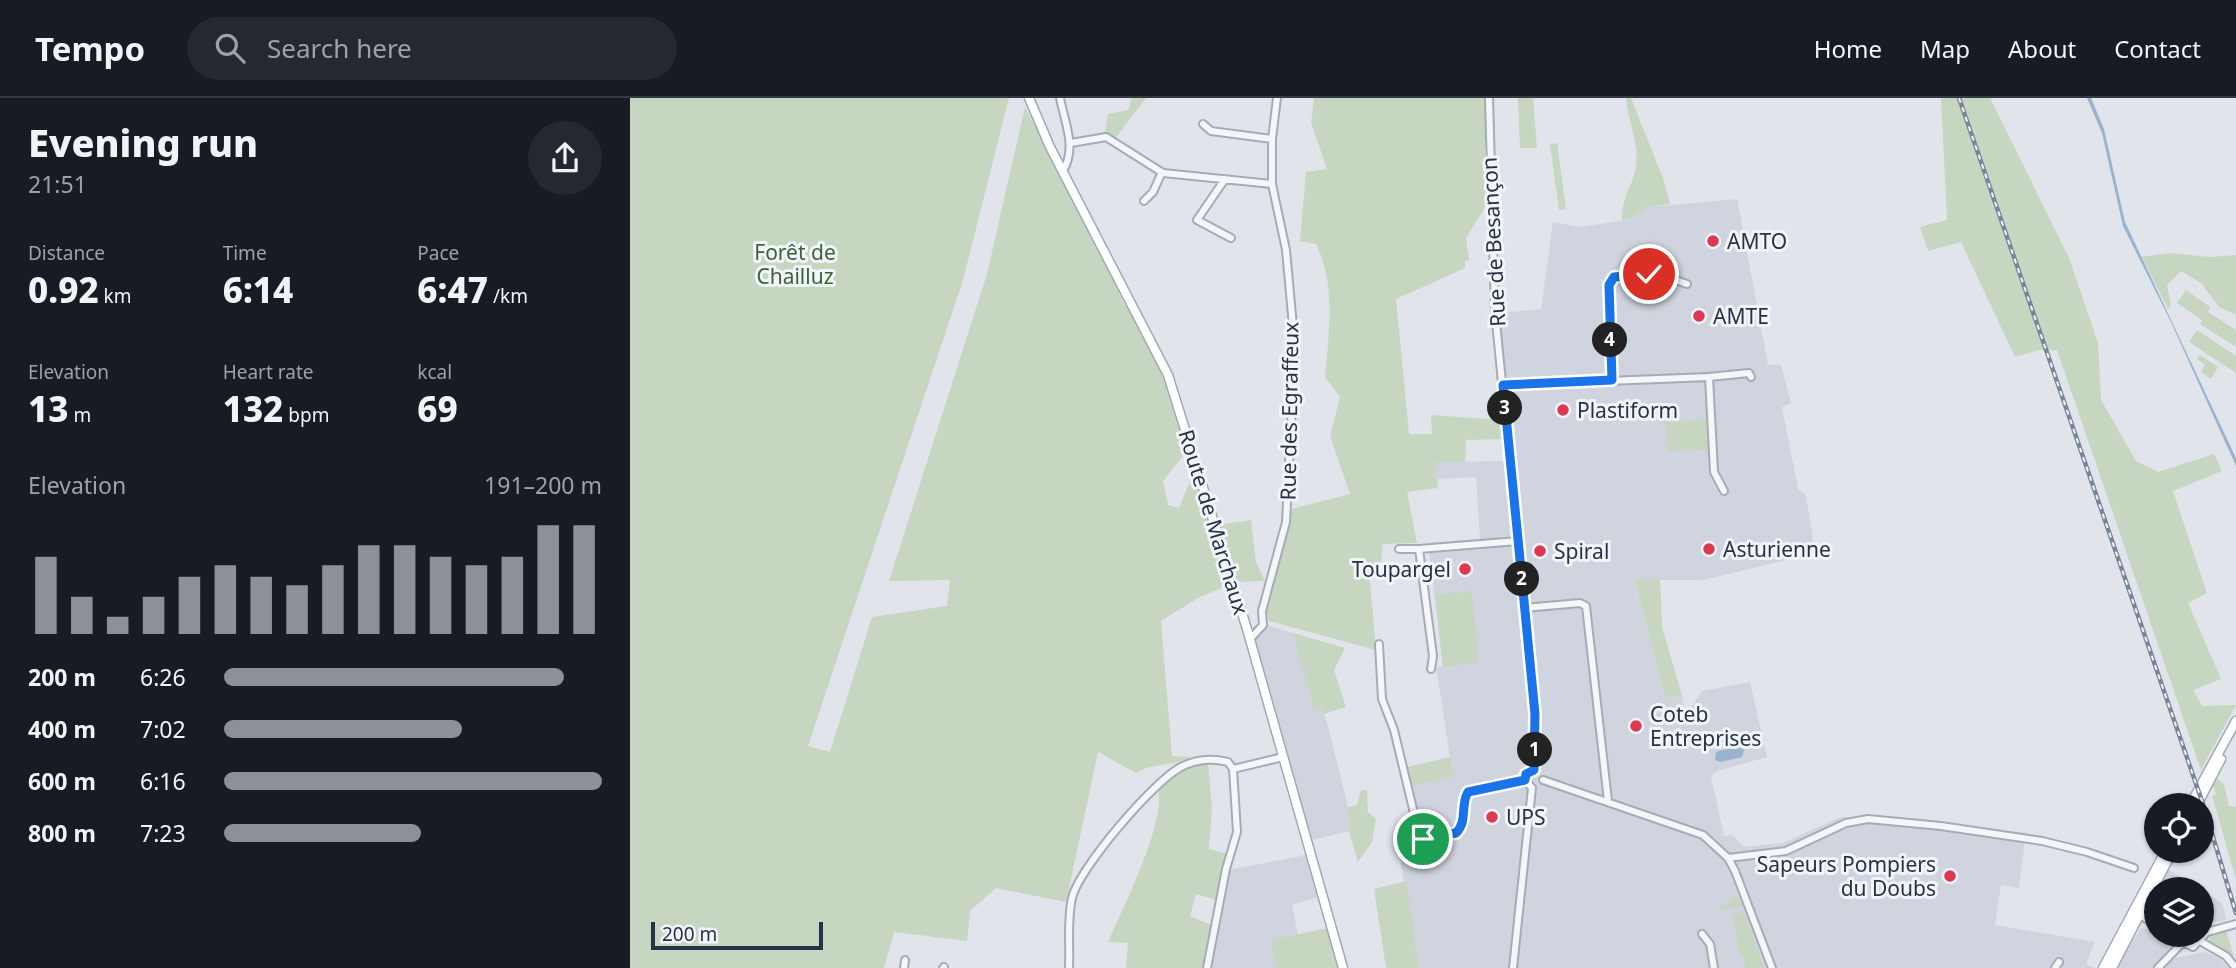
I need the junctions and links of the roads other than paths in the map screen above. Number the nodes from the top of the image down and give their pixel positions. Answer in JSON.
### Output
{"nodes":[{"id":1,"x":1029,"y":98,"type":"edge"},
{"id":2,"x":1060,"y":98,"type":"edge"},
{"id":3,"x":1277,"y":98,"type":"edge"},
{"id":4,"x":1489,"y":98,"type":"edge"},
{"id":5,"x":1203,"y":124,"type":"dead end"},
{"id":6,"x":1272,"y":139,"type":"junction"},
{"id":7,"x":1071,"y":143,"type":"junction"},
{"id":8,"x":1063,"y":171,"type":"junction"},
{"id":9,"x":1162,"y":172,"type":"junction"},
{"id":10,"x":1225,"y":180,"type":"junction"},
{"id":11,"x":1272,"y":184,"type":"junction"},
{"id":12,"x":1144,"y":201,"type":"dead end"},
{"id":13,"x":1231,"y":238,"type":"dead end"},
{"id":14,"x":1687,"y":284,"type":"dead end"},
{"id":15,"x":1751,"y":377,"type":"dead end"},
{"id":16,"x":1612,"y":380,"type":"junction"},
{"id":17,"x":1709,"y":380,"type":"junction"},
{"id":18,"x":1503,"y":385,"type":"junction"},
{"id":19,"x":1724,"y":491,"type":"dead end"},
{"id":20,"x":1518,"y":541,"type":"junction"},
{"id":21,"x":1399,"y":549,"type":"dead end"},
{"id":22,"x":1419,"y":549,"type":"junction"},
{"id":23,"x":1524,"y":608,"type":"junction"},
{"id":24,"x":1262,"y":622,"type":"junction"},
{"id":25,"x":1247,"y":629,"type":"junction"},
{"id":26,"x":1250,"y":639,"type":"junction"},
{"id":27,"x":1379,"y":644,"type":"dead end"},
{"id":28,"x":1431,"y":669,"type":"dead end"},
{"id":29,"x":2236,"y":721,"type":"edge"},
{"id":30,"x":2236,"y":732,"type":"edge"},
{"id":31,"x":1283,"y":757,"type":"junction"},
{"id":32,"x":1233,"y":769,"type":"junction"},
{"id":33,"x":1534,"y":770,"type":"junction"},
{"id":34,"x":1525,"y":780,"type":"junction"},
{"id":35,"x":1543,"y":780,"type":"junction"},
{"id":36,"x":1532,"y":788,"type":"junction"},
{"id":37,"x":2197,"y":793,"type":"edge"},
{"id":38,"x":2203,"y":793,"type":"edge"},
{"id":39,"x":1608,"y":801,"type":"junction"},
{"id":40,"x":1728,"y":858,"type":"junction"},
{"id":41,"x":2161,"y":863,"type":"edge"},
{"id":42,"x":2134,"y":868,"type":"dead end"},
{"id":43,"x":2144,"y":909,"type":"edge"},
{"id":44,"x":2141,"y":916,"type":"junction"},
{"id":45,"x":2144,"y":918,"type":"edge"},
{"id":46,"x":2236,"y":925,"type":"edge"},
{"id":47,"x":2214,"y":930,"type":"edge"},
{"id":48,"x":1702,"y":934,"type":"dead end"},
{"id":49,"x":2180,"y":947,"type":"edge"},
{"id":50,"x":2208,"y":947,"type":"edge"},
{"id":51,"x":1069,"y":968,"type":"edge"},
{"id":52,"x":1207,"y":968,"type":"edge"},
{"id":53,"x":1343,"y":968,"type":"edge"},
{"id":54,"x":1513,"y":968,"type":"edge"},
{"id":55,"x":1714,"y":968,"type":"edge"},
{"id":56,"x":1772,"y":968,"type":"edge"},
{"id":57,"x":2104,"y":968,"type":"edge"},
{"id":58,"x":2112,"y":968,"type":"edge"},
{"id":59,"x":2158,"y":968,"type":"edge"},
{"id":60,"x":2236,"y":968,"type":"edge"}],
"edges":[{"from":1,"to":8,"type":"main road","name":"Route de Marchaux"},
{"from":2,"to":7,"type":"street"},
{"from":3,"to":6,"type":"street","name":"Rue des Egraffeux"},
{"from":4,"to":18,"type":"street","name":"Rue de Besançon"},
{"from":5,"to":6,"type":"street"},
{"from":6,"to":11,"type":"street","name":"Rue des Egraffeux"},
{"from":7,"to":8,"type":"street"},
{"from":7,"to":9,"type":"street"},
{"from":8,"to":25,"type":"main road","name":"Route de Marchaux"},
{"from":9,"to":10,"type":"street"},
{"from":9,"to":12,"type":"street"},
{"from":10,"to":11,"type":"street"},
{"from":10,"to":13,"type":"street"},
{"from":11,"to":24,"type":"street","name":"Rue des Egraffeux"},
{"from":14,"to":16,"type":"street"},
{"from":15,"to":17,"type":"street"},
{"from":16,"to":17,"type":"street"},
{"from":16,"to":18,"type":"street"},
{"from":17,"to":19,"type":"street"},
{"from":18,"to":20,"type":"street","name":"Rue de Besançon"},
{"from":20,"to":22,"type":"street"},
{"from":20,"to":23,"type":"street","name":"Rue de Besançon"},
{"from":21,"to":22,"type":"street"},
{"from":22,"to":28,"type":"street"},
{"from":23,"to":33,"type":"street","name":"Rue de Besançon"},
{"from":23,"to":39,"type":"street"},
{"from":24,"to":25,"type":"street"},
{"from":24,"to":26,"type":"street"},
{"from":25,"to":26,"type":"main road","name":"Route de Marchaux"},
{"from":26,"to":31,"type":"main road","name":"Route de Marchaux"},
{"from":27,"to":34,"type":"street"},
{"from":29,"to":37,"type":"main road"},
{"from":30,"to":38,"type":"main road"},
{"from":31,"to":32,"type":"street"},
{"from":31,"to":53,"type":"main road","name":"Route de Marchaux"},
{"from":32,"to":51,"type":"street"},
{"from":32,"to":52,"type":"street"},
{"from":33,"to":34,"type":"street"},
{"from":33,"to":35,"type":"street"},
{"from":34,"to":36,"type":"street"},
{"from":35,"to":36,"type":"street"},
{"from":35,"to":39,"type":"street"},
{"from":36,"to":54,"type":"street"},
{"from":39,"to":40,"type":"street"},
{"from":40,"to":42,"type":"street"},
{"from":40,"to":56,"type":"street"},
{"from":41,"to":44,"type":"main road"},
{"from":43,"to":44,"type":"main road"},
{"from":44,"to":45,"type":"street"},
{"from":44,"to":57,"type":"main road"},
{"from":44,"to":58,"type":"main road"},
{"from":46,"to":47,"type":"street"},
{"from":48,"to":55,"type":"street"},
{"from":49,"to":59,"type":"street"},
{"from":50,"to":60,"type":"street"}]}
